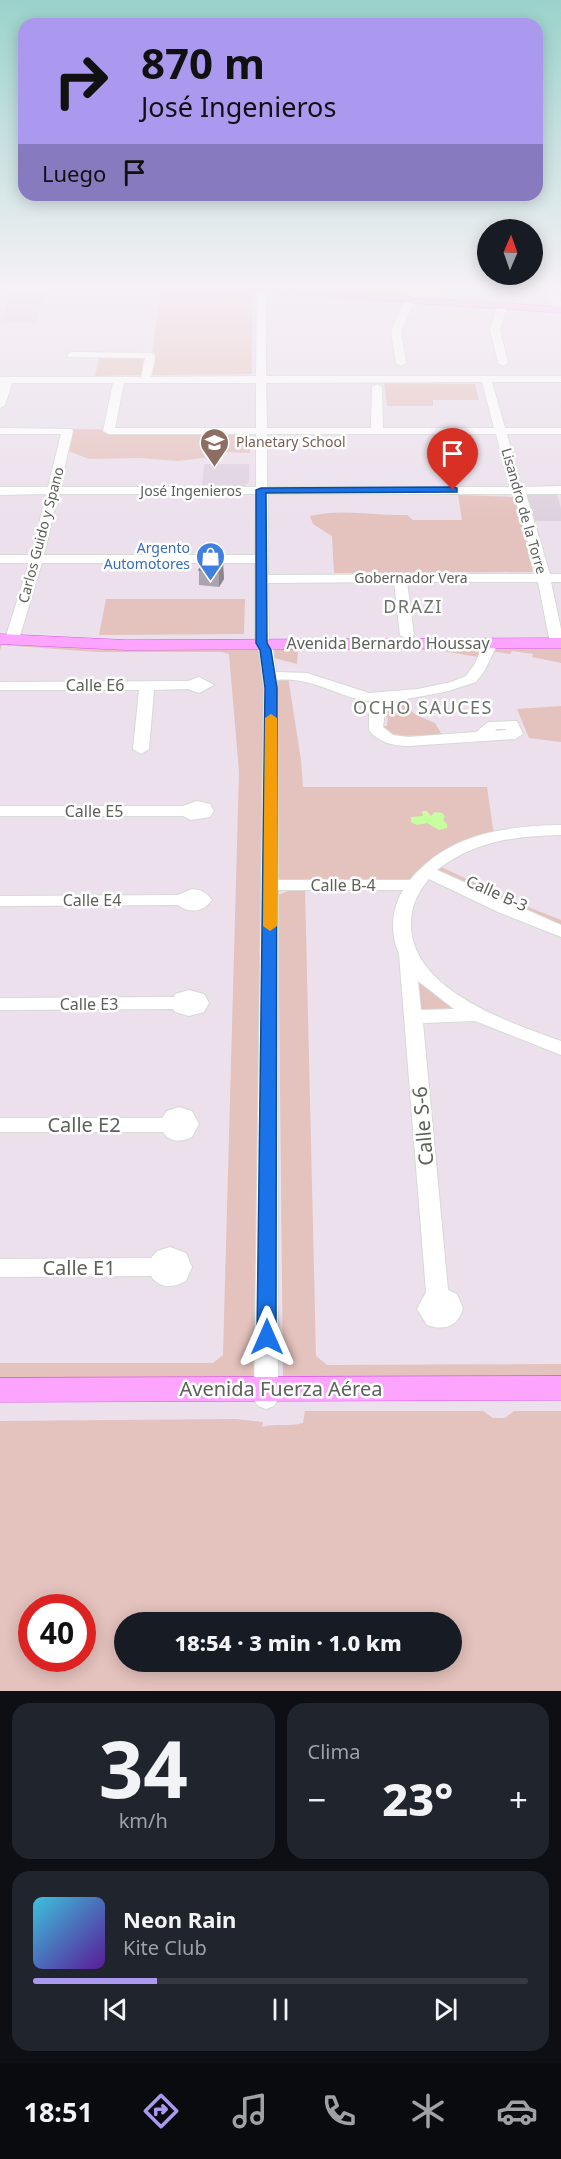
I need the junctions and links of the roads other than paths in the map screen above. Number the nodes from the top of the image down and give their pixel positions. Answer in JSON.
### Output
{"nodes":[{"id":1,"x":148,"y":365,"type":"edge"},
{"id":2,"x":261,"y":365,"type":"edge"},
{"id":3,"x":261,"y":379,"type":"junction"},
{"id":4,"x":486,"y":379,"type":"junction"},
{"id":5,"x":561,"y":379,"type":"edge"},
{"id":6,"x":4,"y":380,"type":"edge"},
{"id":7,"x":119,"y":380,"type":"junction"},
{"id":8,"x":145,"y":380,"type":"junction"},
{"id":9,"x":377,"y":387,"type":"dead end"},
{"id":10,"x":0,"y":405,"type":"edge"},
{"id":11,"x":377,"y":429,"type":"junction"},
{"id":12,"x":260,"y":430,"type":"junction"},
{"id":13,"x":0,"y":431,"type":"edge"},
{"id":14,"x":500,"y":431,"type":"junction"},
{"id":15,"x":561,"y":431,"type":"edge"},
{"id":16,"x":261,"y":490,"type":"junction"},
{"id":17,"x":518,"y":490,"type":"junction"},
{"id":18,"x":561,"y":490,"type":"edge"},
{"id":19,"x":0,"y":491,"type":"edge"},
{"id":20,"x":53,"y":491,"type":"junction"},
{"id":21,"x":0,"y":559,"type":"edge"},
{"id":22,"x":37,"y":559,"type":"junction"},
{"id":23,"x":261,"y":559,"type":"junction"},
{"id":24,"x":400,"y":578,"type":"junction"},
{"id":25,"x":543,"y":578,"type":"junction"},
{"id":26,"x":561,"y":578,"type":"edge"},
{"id":27,"x":261,"y":579,"type":"junction"},
{"id":28,"x":407,"y":635,"type":"dead end"},
{"id":29,"x":6,"y":639,"type":"edge"},
{"id":30,"x":262,"y":643,"type":"junction"},
{"id":31,"x":491,"y":643,"type":"junction"},
{"id":32,"x":559,"y":643,"type":"edge"},
{"id":33,"x":279,"y":670,"type":"junction"},
{"id":34,"x":147,"y":685,"type":"junction"},
{"id":35,"x":191,"y":685,"type":"dead end"},
{"id":36,"x":0,"y":686,"type":"edge"},
{"id":37,"x":373,"y":702,"type":"junction"},
{"id":38,"x":480,"y":737,"type":"dead end"},
{"id":39,"x":141,"y":749,"type":"dead end"},
{"id":40,"x":0,"y":811,"type":"edge"},
{"id":41,"x":188,"y":811,"type":"dead end"},
{"id":42,"x":561,"y":830,"type":"edge"},
{"id":43,"x":426,"y":875,"type":"junction"},
{"id":44,"x":271,"y":885,"type":"junction"},
{"id":45,"x":183,"y":900,"type":"dead end"},
{"id":46,"x":0,"y":901,"type":"edge"},
{"id":47,"x":561,"y":920,"type":"edge"},
{"id":48,"x":561,"y":931,"type":"edge"},
{"id":49,"x":407,"y":954,"type":"junction"},
{"id":50,"x":0,"y":1004,"type":"edge"},
{"id":51,"x":179,"y":1004,"type":"dead end"},
{"id":52,"x":475,"y":1015,"type":"junction"},
{"id":53,"x":412,"y":1017,"type":"junction"},
{"id":54,"x":561,"y":1048,"type":"edge"},
{"id":55,"x":0,"y":1125,"type":"edge"},
{"id":56,"x":168,"y":1125,"type":"dead end"},
{"id":57,"x":157,"y":1267,"type":"dead end"},
{"id":58,"x":0,"y":1268,"type":"edge"},
{"id":59,"x":438,"y":1298,"type":"dead end"},
{"id":60,"x":561,"y":1388,"type":"edge"},
{"id":61,"x":0,"y":1390,"type":"edge"},
{"id":62,"x":266,"y":1395,"type":"junction"},
{"id":63,"x":561,"y":1400,"type":"edge"},
{"id":64,"x":0,"y":1401,"type":"edge"}],
"edges":[{"from":1,"to":8,"type":"street"},
{"from":2,"to":3,"type":"street"},
{"from":3,"to":4,"type":"street"},
{"from":3,"to":8,"type":"street"},
{"from":3,"to":12,"type":"street"},
{"from":4,"to":5,"type":"street"},
{"from":4,"to":14,"type":"street","name":"Lisandro de la Torre"},
{"from":6,"to":7,"type":"street"},
{"from":6,"to":10,"type":"street"},
{"from":7,"to":8,"type":"street"},
{"from":7,"to":12,"type":"street"},
{"from":9,"to":11,"type":"street"},
{"from":11,"to":12,"type":"street"},
{"from":11,"to":14,"type":"street"},
{"from":12,"to":16,"type":"street"},
{"from":13,"to":20,"type":"street","name":"Carlos Guido y Spano"},
{"from":14,"to":15,"type":"street"},
{"from":14,"to":17,"type":"street","name":"Lisandro de la Torre"},
{"from":16,"to":17,"type":"street","name":"José Ingenieros"},
{"from":16,"to":20,"type":"street","name":"José Ingenieros"},
{"from":16,"to":23,"type":"street"},
{"from":17,"to":18,"type":"street","name":"José Ingenieros"},
{"from":17,"to":25,"type":"street","name":"Lisandro de la Torre"},
{"from":19,"to":20,"type":"street","name":"José Ingenieros"},
{"from":20,"to":22,"type":"street","name":"Carlos Guido y Spano"},
{"from":21,"to":22,"type":"street"},
{"from":22,"to":23,"type":"street"},
{"from":22,"to":29,"type":"street","name":"Carlos Guido y Spano"},
{"from":23,"to":27,"type":"street"},
{"from":24,"to":25,"type":"street","name":"Gobernador Vera"},
{"from":24,"to":27,"type":"street","name":"Gobernador Vera"},
{"from":24,"to":28,"type":"street"},
{"from":25,"to":26,"type":"street","name":"Gobernador Vera"},
{"from":25,"to":32,"type":"street","name":"Lisandro de la Torre"},
{"from":27,"to":30,"type":"street"},
{"from":29,"to":30,"type":"main road","name":"Avenida Bernardo Houssay"},
{"from":30,"to":31,"type":"main road","name":"Avenida Bernardo Houssay"},
{"from":30,"to":33,"type":"street"},
{"from":31,"to":32,"type":"main road","name":"Avenida Bernardo Houssay"},
{"from":31,"to":37,"type":"street"},
{"from":33,"to":37,"type":"street"},
{"from":33,"to":44,"type":"street"},
{"from":34,"to":35,"type":"street","name":"Calle E6"},
{"from":34,"to":36,"type":"street","name":"Calle E6"},
{"from":34,"to":39,"type":"street"},
{"from":37,"to":38,"type":"street"},
{"from":40,"to":41,"type":"street","name":"Calle E5"},
{"from":42,"to":43,"type":"street"},
{"from":43,"to":44,"type":"street","name":"Calle B-4"},
{"from":43,"to":47,"type":"street","name":"Calle B-3"},
{"from":43,"to":48,"type":"street","name":"Calle B-3"},
{"from":43,"to":49,"type":"street","name":"Calle S-6"},
{"from":44,"to":62,"type":"street"},
{"from":45,"to":46,"type":"street","name":"Calle E4"},
{"from":49,"to":52,"type":"street"},
{"from":49,"to":53,"type":"street","name":"Calle S-6"},
{"from":50,"to":51,"type":"street","name":"Calle E3"},
{"from":52,"to":53,"type":"street"},
{"from":52,"to":54,"type":"street"},
{"from":53,"to":59,"type":"street","name":"Calle S-6"},
{"from":55,"to":56,"type":"street","name":"Calle E2"},
{"from":57,"to":58,"type":"street","name":"Calle E1"},
{"from":60,"to":62,"type":"main road","name":"Avenida Fuerza Aérea"},
{"from":61,"to":62,"type":"main road","name":"Avenida Fuerza Aérea"},
{"from":62,"to":63,"type":"main road","name":"Avenida Fuerza Aérea"},
{"from":62,"to":64,"type":"main road","name":"Avenida Fuerza Aérea"}]}
